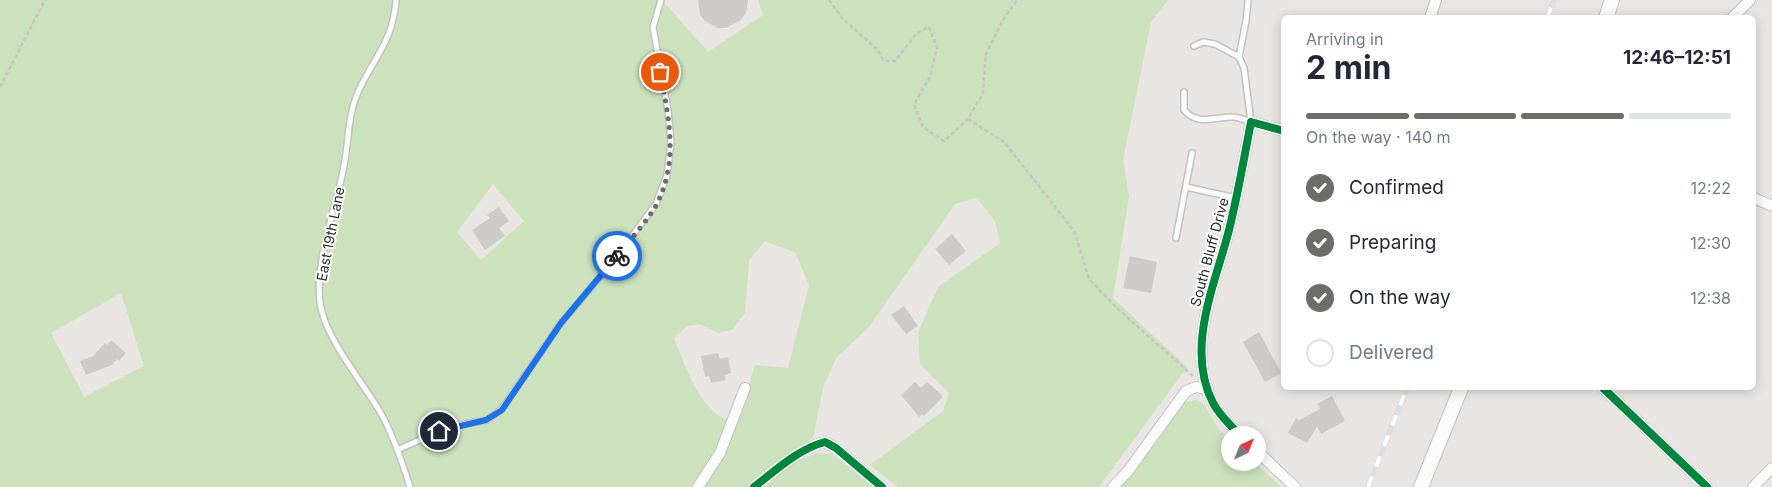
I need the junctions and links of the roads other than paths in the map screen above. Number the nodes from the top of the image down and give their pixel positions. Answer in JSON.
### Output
{"nodes":[{"id":1,"x":396,"y":0,"type":"edge"},
{"id":2,"x":661,"y":0,"type":"edge"},
{"id":3,"x":1248,"y":0,"type":"edge"},
{"id":4,"x":1436,"y":0,"type":"edge"},
{"id":5,"x":1612,"y":0,"type":"edge"},
{"id":6,"x":1750,"y":0,"type":"edge"},
{"id":7,"x":1431,"y":15,"type":"edge"},
{"id":8,"x":1607,"y":15,"type":"edge"},
{"id":9,"x":1735,"y":15,"type":"edge"},
{"id":10,"x":1194,"y":46,"type":"dead end"},
{"id":11,"x":1239,"y":57,"type":"junction"},
{"id":12,"x":1184,"y":92,"type":"dead end"},
{"id":13,"x":1251,"y":122,"type":"junction"},
{"id":14,"x":1281,"y":130,"type":"edge"},
{"id":15,"x":1192,"y":153,"type":"dead end"},
{"id":16,"x":1186,"y":187,"type":"junction"},
{"id":17,"x":1236,"y":198,"type":"junction"},
{"id":18,"x":1756,"y":199,"type":"edge"},
{"id":19,"x":1772,"y":206,"type":"edge"},
{"id":20,"x":1176,"y":238,"type":"dead end"},
{"id":21,"x":745,"y":388,"type":"dead end"},
{"id":22,"x":1208,"y":389,"type":"junction"},
{"id":23,"x":1460,"y":390,"type":"edge"},
{"id":24,"x":1605,"y":390,"type":"edge"},
{"id":25,"x":1231,"y":426,"type":"edge"},
{"id":26,"x":398,"y":450,"type":"junction"},
{"id":27,"x":1266,"y":460,"type":"edge"},
{"id":28,"x":1772,"y":468,"type":"edge"},
{"id":29,"x":410,"y":487,"type":"edge"},
{"id":30,"x":698,"y":487,"type":"edge"},
{"id":31,"x":754,"y":487,"type":"edge"},
{"id":32,"x":882,"y":487,"type":"edge"},
{"id":33,"x":1113,"y":487,"type":"edge"},
{"id":34,"x":1295,"y":487,"type":"edge"},
{"id":35,"x":1421,"y":487,"type":"edge"},
{"id":36,"x":1707,"y":487,"type":"edge"},
{"id":37,"x":1753,"y":487,"type":"edge"}],
"edges":[{"from":1,"to":26,"type":"lane","name":"East 19th Lane"},
{"from":2,"to":26,"type":"lane"},
{"from":3,"to":11,"type":"lane"},
{"from":4,"to":7,"type":"street"},
{"from":5,"to":8,"type":"main road"},
{"from":6,"to":9,"type":"street"},
{"from":10,"to":11,"type":"lane"},
{"from":11,"to":13,"type":"lane"},
{"from":12,"to":13,"type":"lane"},
{"from":13,"to":14,"type":"street"},
{"from":13,"to":17,"type":"street","name":"South Bluff Drive"},
{"from":15,"to":16,"type":"lane"},
{"from":16,"to":17,"type":"lane"},
{"from":16,"to":20,"type":"lane"},
{"from":17,"to":22,"type":"street","name":"South Bluff Drive"},
{"from":18,"to":19,"type":"street"},
{"from":21,"to":30,"type":"street"},
{"from":22,"to":25,"type":"street","name":"South Bluff Drive"},
{"from":22,"to":33,"type":"street"},
{"from":23,"to":35,"type":"main road"},
{"from":24,"to":36,"type":"street"},
{"from":26,"to":29,"type":"lane","name":"East 19th Lane"},
{"from":27,"to":34,"type":"street"},
{"from":28,"to":37,"type":"street"},
{"from":31,"to":32,"type":"street"}]}
